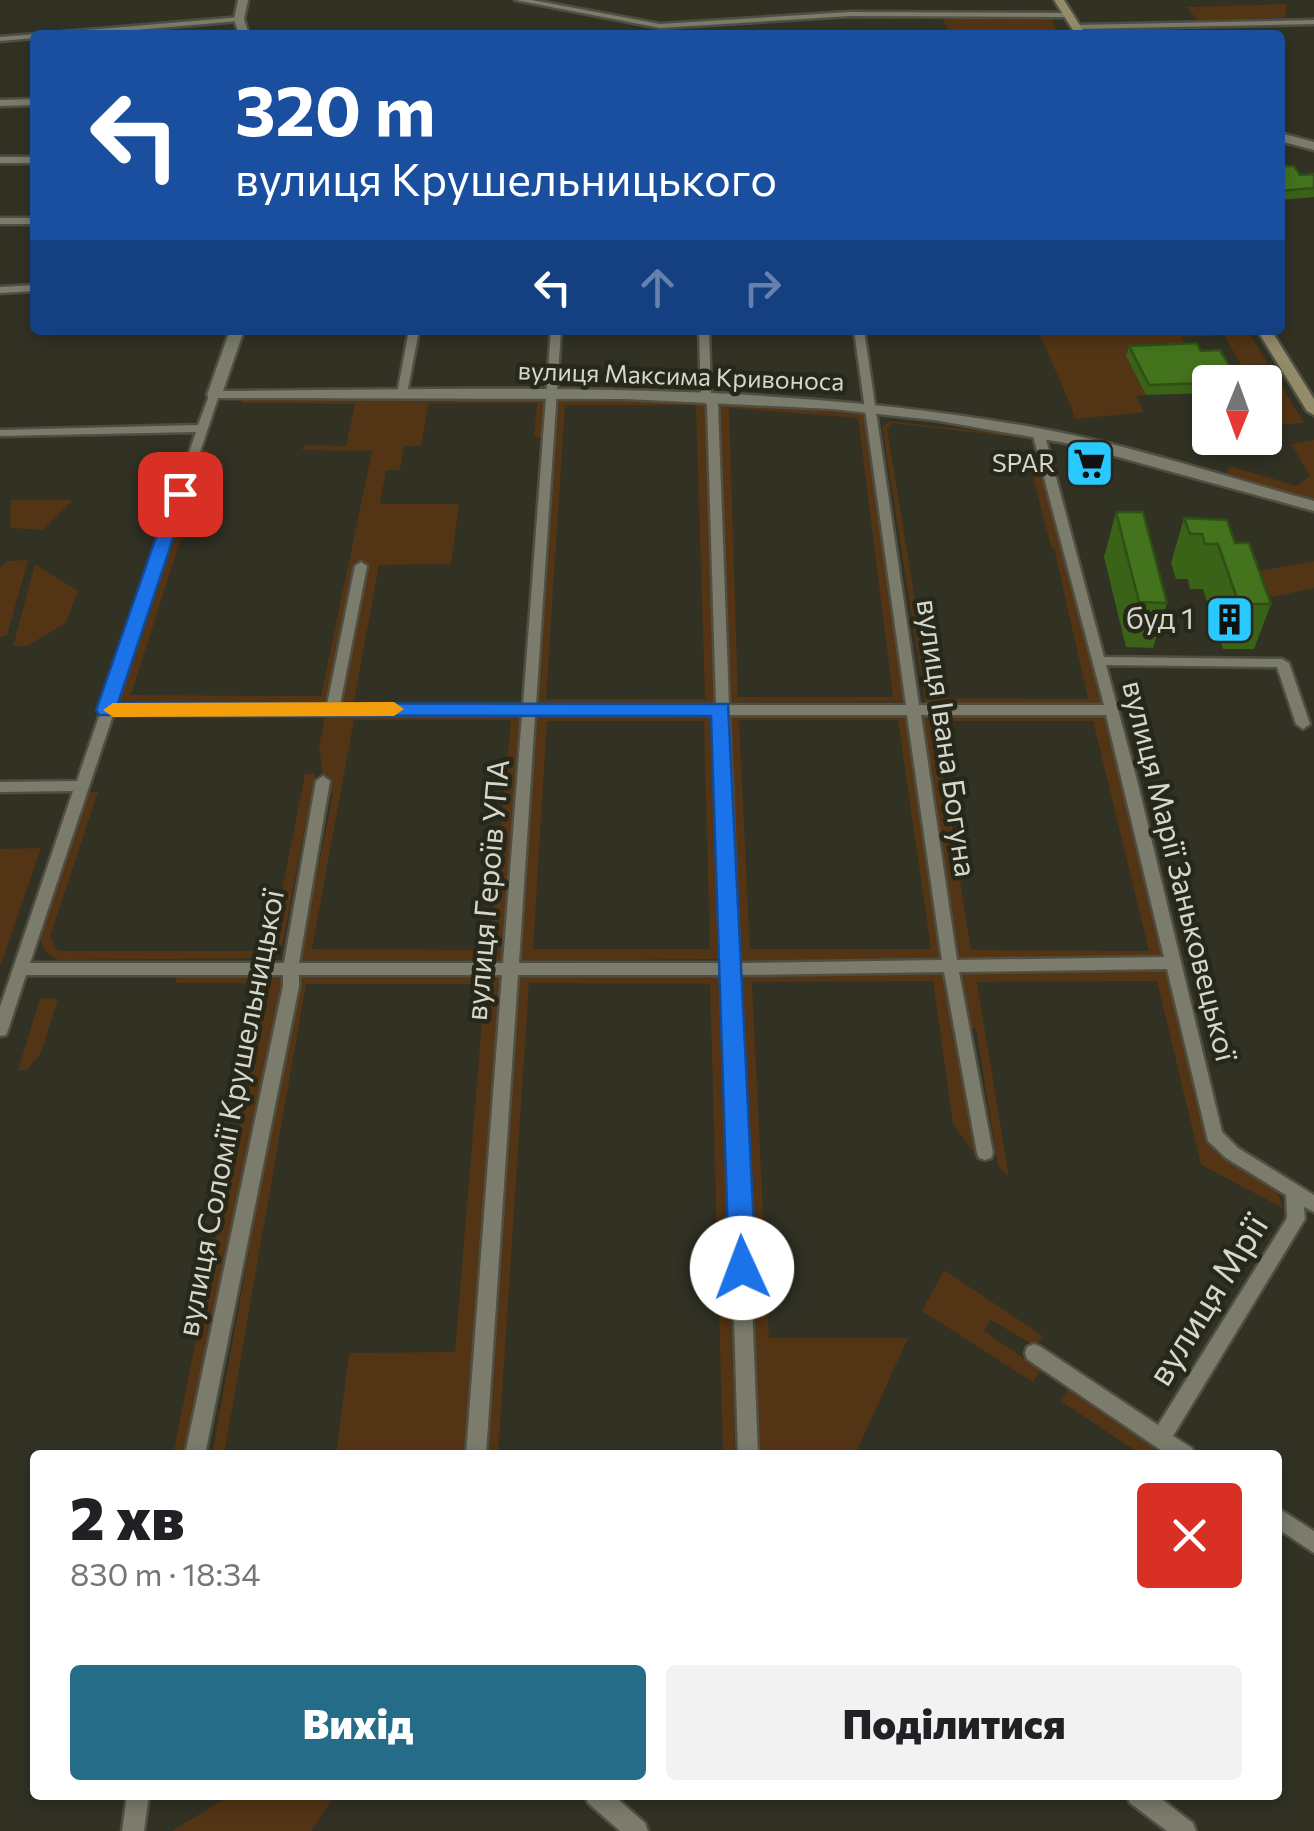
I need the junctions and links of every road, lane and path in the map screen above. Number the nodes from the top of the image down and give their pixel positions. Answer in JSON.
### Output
{"nodes":[{"id":1,"x":243,"y":0,"type":"edge"},
{"id":2,"x":519,"y":0,"type":"edge"},
{"id":3,"x":808,"y":0,"type":"edge"},
{"id":4,"x":1059,"y":0,"type":"edge"},
{"id":5,"x":808,"y":15,"type":"junction"},
{"id":6,"x":1068,"y":15,"type":"junction"},
{"id":7,"x":238,"y":18,"type":"junction"},
{"id":8,"x":1314,"y":22,"type":"edge"},
{"id":9,"x":105,"y":30,"type":"edge"},
{"id":10,"x":242,"y":30,"type":"edge"},
{"id":11,"x":1078,"y":30,"type":"edge"},
{"id":12,"x":1105,"y":30,"type":"edge"},
{"id":13,"x":30,"y":36,"type":"edge"},
{"id":14,"x":0,"y":39,"type":"edge"},
{"id":15,"x":30,"y":102,"type":"edge"},
{"id":16,"x":0,"y":103,"type":"edge"},
{"id":17,"x":1285,"y":139,"type":"edge"},
{"id":18,"x":1314,"y":146,"type":"edge"},
{"id":19,"x":0,"y":160,"type":"edge"},
{"id":20,"x":30,"y":160,"type":"edge"},
{"id":21,"x":30,"y":221,"type":"edge"},
{"id":22,"x":0,"y":222,"type":"edge"},
{"id":23,"x":30,"y":288,"type":"edge"},
{"id":24,"x":0,"y":290,"type":"edge"},
{"id":25,"x":236,"y":335,"type":"edge"},
{"id":26,"x":413,"y":335,"type":"edge"},
{"id":27,"x":556,"y":335,"type":"edge"},
{"id":28,"x":704,"y":335,"type":"edge"},
{"id":29,"x":860,"y":335,"type":"edge"},
{"id":30,"x":1267,"y":335,"type":"edge"},
{"id":31,"x":402,"y":394,"type":"junction"},
{"id":32,"x":552,"y":394,"type":"junction"},
{"id":33,"x":214,"y":395,"type":"junction"},
{"id":34,"x":706,"y":398,"type":"junction"},
{"id":35,"x":870,"y":410,"type":"junction"},
{"id":36,"x":1314,"y":411,"type":"edge"},
{"id":37,"x":202,"y":428,"type":"junction"},
{"id":38,"x":0,"y":432,"type":"edge"},
{"id":39,"x":1045,"y":438,"type":"junction"},
{"id":40,"x":1314,"y":506,"type":"edge"},
{"id":41,"x":361,"y":566,"type":"dead end"},
{"id":42,"x":1099,"y":661,"type":"junction"},
{"id":43,"x":332,"y":708,"type":"junction"},
{"id":44,"x":721,"y":709,"type":"junction"},
{"id":45,"x":106,"y":710,"type":"junction"},
{"id":46,"x":914,"y":710,"type":"junction"},
{"id":47,"x":1112,"y":710,"type":"junction"},
{"id":48,"x":532,"y":712,"type":"junction"},
{"id":49,"x":1303,"y":724,"type":"dead end"},
{"id":50,"x":323,"y":781,"type":"dead end"},
{"id":51,"x":81,"y":786,"type":"junction"},
{"id":52,"x":0,"y":787,"type":"edge"},
{"id":53,"x":1174,"y":963,"type":"junction"},
{"id":54,"x":950,"y":965,"type":"junction"},
{"id":55,"x":508,"y":966,"type":"junction"},
{"id":56,"x":290,"y":967,"type":"junction"},
{"id":57,"x":20,"y":969,"type":"junction"},
{"id":58,"x":733,"y":969,"type":"junction"},
{"id":59,"x":0,"y":1030,"type":"edge"},
{"id":60,"x":985,"y":1152,"type":"dead end"},
{"id":61,"x":1294,"y":1192,"type":"junction"},
{"id":62,"x":1314,"y":1204,"type":"edge"},
{"id":63,"x":1034,"y":1352,"type":"dead end"},
{"id":64,"x":1160,"y":1438,"type":"junction"},
{"id":65,"x":196,"y":1450,"type":"edge"},
{"id":66,"x":476,"y":1450,"type":"edge"},
{"id":67,"x":748,"y":1450,"type":"edge"},
{"id":68,"x":1177,"y":1450,"type":"edge"},
{"id":69,"x":1282,"y":1521,"type":"edge"},
{"id":70,"x":1314,"y":1543,"type":"edge"},
{"id":71,"x":137,"y":1800,"type":"edge"},
{"id":72,"x":602,"y":1800,"type":"edge"},
{"id":73,"x":1145,"y":1800,"type":"edge"},
{"id":74,"x":133,"y":1831,"type":"edge"},
{"id":75,"x":636,"y":1831,"type":"edge"},
{"id":76,"x":1185,"y":1831,"type":"edge"}],
"edges":[{"from":1,"to":7,"type":"street"},
{"from":2,"to":5,"type":"street"},
{"from":3,"to":5,"type":"street"},
{"from":4,"to":6,"type":"main road"},
{"from":5,"to":6,"type":"street"},
{"from":6,"to":11,"type":"main road"},
{"from":7,"to":9,"type":"street"},
{"from":7,"to":10,"type":"street"},
{"from":8,"to":12,"type":"street"},
{"from":13,"to":14,"type":"street"},
{"from":15,"to":16,"type":"street"},
{"from":17,"to":18,"type":"street"},
{"from":19,"to":20,"type":"street"},
{"from":21,"to":22,"type":"street"},
{"from":23,"to":24,"type":"street"},
{"from":25,"to":33,"type":"street"},
{"from":26,"to":31,"type":"street"},
{"from":27,"to":32,"type":"street","name":"вулиця Героїв УПА"},
{"from":28,"to":34,"type":"street"},
{"from":29,"to":35,"type":"street","name":"вулиця Івана Богуна"},
{"from":30,"to":36,"type":"main road"},
{"from":31,"to":32,"type":"street","name":"вулиця Максима Кривоноса"},
{"from":31,"to":33,"type":"street","name":"вулиця Максима Кривоноса"},
{"from":32,"to":34,"type":"street","name":"вулиця Максима Кривоноса"},
{"from":32,"to":48,"type":"street","name":"вулиця Героїв УПА"},
{"from":33,"to":37,"type":"street"},
{"from":34,"to":35,"type":"street","name":"вулиця Максима Кривоноса"},
{"from":34,"to":44,"type":"street"},
{"from":35,"to":39,"type":"street","name":"вулиця Максима Кривоноса"},
{"from":35,"to":46,"type":"street","name":"вулиця Івана Богуна"},
{"from":37,"to":38,"type":"street"},
{"from":37,"to":45,"type":"street"},
{"from":39,"to":40,"type":"street","name":"вулиця Максима Кривоноса"},
{"from":39,"to":42,"type":"street","name":"вулиця Марії Заньковецької"},
{"from":41,"to":43,"type":"street"},
{"from":42,"to":47,"type":"street","name":"вулиця Марії Заньковецької"},
{"from":42,"to":49,"type":"street"},
{"from":43,"to":45,"type":"street"},
{"from":43,"to":48,"type":"street"},
{"from":44,"to":46,"type":"street"},
{"from":44,"to":48,"type":"street"},
{"from":44,"to":58,"type":"street"},
{"from":45,"to":51,"type":"street"},
{"from":46,"to":47,"type":"street"},
{"from":46,"to":54,"type":"street","name":"вулиця Івана Богуна"},
{"from":47,"to":53,"type":"street","name":"вулиця Марії Заньковецької"},
{"from":48,"to":55,"type":"street","name":"вулиця Героїв УПА"},
{"from":50,"to":56,"type":"street","name":"вулиця Соломії Крушельницької"},
{"from":51,"to":52,"type":"street"},
{"from":51,"to":57,"type":"street"},
{"from":53,"to":54,"type":"street"},
{"from":53,"to":61,"type":"street","name":"вулиця Марії Заньковецької"},
{"from":54,"to":58,"type":"street"},
{"from":54,"to":60,"type":"street","name":"вулиця Івана Богуна"},
{"from":55,"to":56,"type":"street"},
{"from":55,"to":58,"type":"street"},
{"from":55,"to":66,"type":"street","name":"вулиця Героїв УПА"},
{"from":56,"to":57,"type":"street"},
{"from":56,"to":65,"type":"street","name":"вулиця Соломії Крушельницької"},
{"from":57,"to":59,"type":"street"},
{"from":58,"to":67,"type":"street"},
{"from":61,"to":62,"type":"street","name":"вулиця Марії Заньковецької"},
{"from":61,"to":64,"type":"street","name":"вулиця Мрії"},
{"from":63,"to":64,"type":"street"},
{"from":64,"to":68,"type":"street"},
{"from":69,"to":70,"type":"street"},
{"from":71,"to":74,"type":"street"},
{"from":72,"to":75,"type":"street"},
{"from":73,"to":76,"type":"street"}]}
